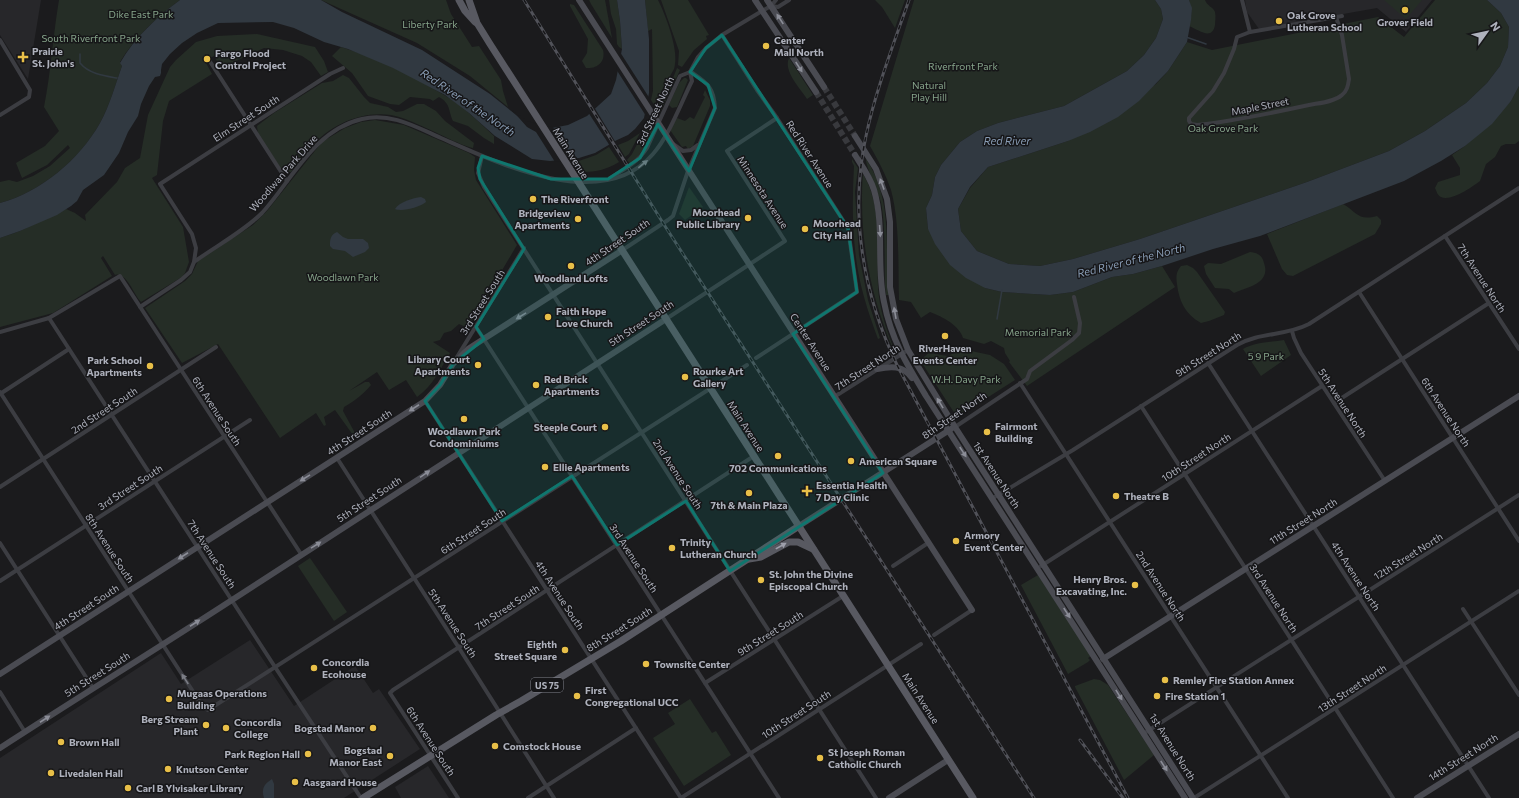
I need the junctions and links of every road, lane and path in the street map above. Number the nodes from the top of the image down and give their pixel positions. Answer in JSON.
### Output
{"nodes":[{"id":1,"x":459,"y":0,"type":"edge"},
{"id":2,"x":469,"y":0,"type":"edge"},
{"id":3,"x":579,"y":0,"type":"edge"},
{"id":4,"x":755,"y":0,"type":"edge"},
{"id":5,"x":768,"y":0,"type":"edge"},
{"id":6,"x":776,"y":0,"type":"edge"},
{"id":7,"x":789,"y":0,"type":"edge"},
{"id":8,"x":1242,"y":0,"type":"edge"},
{"id":9,"x":771,"y":6,"type":"junction"},
{"id":10,"x":762,"y":11,"type":"junction"},
{"id":11,"x":1342,"y":16,"type":"dead end"},
{"id":12,"x":1336,"y":17,"type":"junction"},
{"id":13,"x":477,"y":23,"type":"junction"},
{"id":14,"x":1250,"y":32,"type":"junction"},
{"id":15,"x":722,"y":36,"type":"junction"},
{"id":16,"x":0,"y":40,"type":"edge"},
{"id":17,"x":209,"y":60,"type":"dead end"},
{"id":18,"x":343,"y":68,"type":"dead end"},
{"id":19,"x":690,"y":72,"type":"junction"},
{"id":20,"x":824,"y":87,"type":"tunnel mouth"},
{"id":21,"x":816,"y":92,"type":"tunnel mouth"},
{"id":22,"x":0,"y":115,"type":"edge"},
{"id":23,"x":777,"y":118,"type":"junction"},
{"id":24,"x":251,"y":125,"type":"junction"},
{"id":25,"x":855,"y":136,"type":"tunnel mouth"},
{"id":26,"x":699,"y":144,"type":"junction"},
{"id":27,"x":681,"y":154,"type":"junction"},
{"id":28,"x":855,"y":155,"type":"tunnel mouth"},
{"id":29,"x":482,"y":156,"type":"junction"},
{"id":30,"x":688,"y":171,"type":"junction"},
{"id":31,"x":608,"y":179,"type":"junction"},
{"id":32,"x":287,"y":181,"type":"junction"},
{"id":33,"x":1519,"y":188,"type":"edge"},
{"id":34,"x":1445,"y":236,"type":"junction"},
{"id":35,"x":786,"y":242,"type":"joint"},
{"id":36,"x":524,"y":248,"type":"junction"},
{"id":37,"x":621,"y":251,"type":"junction"},
{"id":38,"x":194,"y":262,"type":"junction"},
{"id":39,"x":749,"y":266,"type":"junction"},
{"id":40,"x":1359,"y":292,"type":"junction"},
{"id":41,"x":554,"y":295,"type":"junction"},
{"id":42,"x":1074,"y":297,"type":"dead end"},
{"id":43,"x":1489,"y":303,"type":"junction"},
{"id":44,"x":140,"y":307,"type":"junction"},
{"id":45,"x":49,"y":318,"type":"junction"},
{"id":46,"x":666,"y":319,"type":"junction"},
{"id":47,"x":476,"y":327,"type":"junction"},
{"id":48,"x":1292,"y":331,"type":"junction"},
{"id":49,"x":0,"y":332,"type":"edge"},
{"id":50,"x":793,"y":334,"type":"junction"},
{"id":51,"x":484,"y":339,"type":"junction"},
{"id":52,"x":216,"y":347,"type":"dead end"},
{"id":53,"x":69,"y":349,"type":"junction"},
{"id":54,"x":1519,"y":349,"type":"edge"},
{"id":55,"x":908,"y":350,"type":"junction"},
{"id":56,"x":901,"y":354,"type":"junction"},
{"id":57,"x":756,"y":358,"type":"dead end"},
{"id":58,"x":1402,"y":359,"type":"junction"},
{"id":59,"x":1208,"y":363,"type":"junction"},
{"id":60,"x":452,"y":364,"type":"junction"},
{"id":61,"x":597,"y":364,"type":"junction"},
{"id":62,"x":747,"y":366,"type":"dead end"},
{"id":63,"x":181,"y":370,"type":"junction"},
{"id":64,"x":876,"y":370,"type":"junction"},
{"id":65,"x":1020,"y":383,"type":"junction"},
{"id":66,"x":1322,"y":386,"type":"junction"},
{"id":67,"x":711,"y":389,"type":"junction"},
{"id":68,"x":0,"y":393,"type":"edge"},
{"id":69,"x":926,"y":396,"type":"junction"},
{"id":70,"x":1519,"y":396,"type":"edge"},
{"id":71,"x":834,"y":397,"type":"junction"},
{"id":72,"x":425,"y":401,"type":"junction"},
{"id":73,"x":1334,"y":403,"type":"junction"},
{"id":74,"x":1141,"y":406,"type":"junction"},
{"id":75,"x":529,"y":409,"type":"junction"},
{"id":76,"x":112,"y":414,"type":"junction"},
{"id":77,"x":250,"y":420,"type":"dead end"},
{"id":78,"x":955,"y":427,"type":"junction"},
{"id":79,"x":949,"y":431,"type":"junction"},
{"id":80,"x":1252,"y":431,"type":"junction"},
{"id":81,"x":642,"y":433,"type":"junction"},
{"id":82,"x":224,"y":436,"type":"junction"},
{"id":83,"x":1453,"y":438,"type":"junction"},
{"id":84,"x":458,"y":452,"type":"junction"},
{"id":85,"x":1065,"y":453,"type":"junction"},
{"id":86,"x":754,"y":456,"type":"junction"},
{"id":87,"x":337,"y":458,"type":"junction"},
{"id":88,"x":43,"y":460,"type":"junction"},
{"id":89,"x":883,"y":473,"type":"junction"},
{"id":90,"x":1185,"y":474,"type":"junction"},
{"id":91,"x":572,"y":476,"type":"junction"},
{"id":92,"x":155,"y":481,"type":"junction"},
{"id":93,"x":1384,"y":481,"type":"junction"},
{"id":94,"x":0,"y":487,"type":"edge"},
{"id":95,"x":1519,"y":495,"type":"edge"},
{"id":96,"x":995,"y":496,"type":"junction"},
{"id":97,"x":686,"y":501,"type":"junction"},
{"id":98,"x":267,"y":502,"type":"junction"},
{"id":99,"x":1498,"y":508,"type":"junction"},
{"id":100,"x":370,"y":511,"type":"junction"},
{"id":101,"x":502,"y":521,"type":"junction"},
{"id":102,"x":1110,"y":522,"type":"junction"},
{"id":103,"x":86,"y":525,"type":"junction"},
{"id":104,"x":799,"y":526,"type":"junction"},
{"id":105,"x":1314,"y":526,"type":"junction"},
{"id":106,"x":1519,"y":541,"type":"edge"},
{"id":107,"x":928,"y":542,"type":"junction"},
{"id":108,"x":0,"y":543,"type":"edge"},
{"id":109,"x":616,"y":545,"type":"junction"},
{"id":110,"x":197,"y":547,"type":"junction"},
{"id":111,"x":815,"y":551,"type":"junction"},
{"id":112,"x":301,"y":554,"type":"junction"},
{"id":113,"x":747,"y":560,"type":"junction"},
{"id":114,"x":893,"y":566,"type":"dead end"},
{"id":115,"x":1040,"y":567,"type":"junction"},
{"id":116,"x":1246,"y":569,"type":"junction"},
{"id":117,"x":17,"y":570,"type":"junction"},
{"id":118,"x":730,"y":571,"type":"junction"},
{"id":119,"x":413,"y":578,"type":"junction"},
{"id":120,"x":0,"y":581,"type":"edge"},
{"id":121,"x":547,"y":590,"type":"junction"},
{"id":122,"x":129,"y":591,"type":"junction"},
{"id":123,"x":1519,"y":591,"type":"edge"},
{"id":124,"x":844,"y":596,"type":"junction"},
{"id":125,"x":1359,"y":596,"type":"junction"},
{"id":126,"x":232,"y":600,"type":"junction"},
{"id":127,"x":1463,"y":609,"type":"dead end"},
{"id":128,"x":972,"y":610,"type":"joint"},
{"id":129,"x":661,"y":615,"type":"junction"},
{"id":130,"x":1171,"y":617,"type":"junction"},
{"id":131,"x":1471,"y":621,"type":"junction"},
{"id":132,"x":934,"y":635,"type":"dead end"},
{"id":133,"x":60,"y":636,"type":"junction"},
{"id":134,"x":774,"y":640,"type":"junction"},
{"id":135,"x":1291,"y":640,"type":"junction"},
{"id":136,"x":163,"y":644,"type":"junction"},
{"id":137,"x":921,"y":644,"type":"dead end"},
{"id":138,"x":459,"y":648,"type":"junction"},
{"id":139,"x":591,"y":658,"type":"junction"},
{"id":140,"x":1105,"y":658,"type":"junction"},
{"id":141,"x":1098,"y":662,"type":"junction"},
{"id":142,"x":888,"y":665,"type":"junction"},
{"id":143,"x":1403,"y":665,"type":"junction"},
{"id":144,"x":275,"y":667,"type":"junction"},
{"id":145,"x":0,"y":674,"type":"edge"},
{"id":146,"x":705,"y":683,"type":"junction"},
{"id":147,"x":1216,"y":687,"type":"junction"},
{"id":148,"x":94,"y":688,"type":"junction"},
{"id":149,"x":0,"y":692,"type":"edge"},
{"id":150,"x":390,"y":693,"type":"joint"},
{"id":151,"x":1519,"y":695,"type":"edge"},
{"id":152,"x":1335,"y":708,"type":"junction"},
{"id":153,"x":819,"y":709,"type":"junction"},
{"id":154,"x":208,"y":710,"type":"joint"},
{"id":155,"x":500,"y":712,"type":"junction"},
{"id":156,"x":636,"y":728,"type":"junction"},
{"id":157,"x":1150,"y":729,"type":"junction"},
{"id":158,"x":25,"y":732,"type":"junction"},
{"id":159,"x":1143,"y":734,"type":"junction"},
{"id":160,"x":1519,"y":734,"type":"edge"},
{"id":161,"x":0,"y":748,"type":"edge"},
{"id":162,"x":750,"y":753,"type":"junction"},
{"id":163,"x":430,"y":755,"type":"junction"},
{"id":164,"x":1261,"y":755,"type":"junction"},
{"id":165,"x":948,"y":760,"type":"junction"},
{"id":166,"x":1468,"y":766,"type":"junction"},
{"id":167,"x":546,"y":786,"type":"junction"},
{"id":168,"x":362,"y":798,"type":"edge"},
{"id":169,"x":458,"y":798,"type":"edge"},
{"id":170,"x":528,"y":798,"type":"edge"},
{"id":171,"x":554,"y":798,"type":"edge"},
{"id":172,"x":681,"y":798,"type":"edge"},
{"id":173,"x":779,"y":798,"type":"edge"},
{"id":174,"x":876,"y":798,"type":"edge"},
{"id":175,"x":889,"y":798,"type":"edge"},
{"id":176,"x":973,"y":798,"type":"edge"},
{"id":177,"x":1185,"y":798,"type":"edge"},
{"id":178,"x":1193,"y":798,"type":"edge"},
{"id":179,"x":1288,"y":798,"type":"edge"},
{"id":180,"x":1393,"y":798,"type":"edge"},
{"id":181,"x":1417,"y":798,"type":"edge"},
{"id":182,"x":1489,"y":798,"type":"edge"}],
"edges":[{"from":1,"to":13,"type":"main road","name":"Main Avenue"},
{"from":2,"to":13,"type":"main road","name":"Main Avenue"},
{"from":3,"to":27,"type":"street","name":"Center Avenue"},
{"from":4,"to":10,"type":"street"},
{"from":5,"to":9,"type":"street"},
{"from":6,"to":9,"type":"street","name":"3rd Street North"},
{"from":7,"to":9,"type":"street","name":"3rd Street North"},
{"from":8,"to":14,"type":"street"},
{"from":9,"to":10,"type":"street","name":"3rd Street North"},
{"from":20,"to":9,"type":"street","one_way":true},
{"from":10,"to":15,"type":"street","name":"3rd Street North"},
{"from":10,"to":21,"type":"street","one_way":true},
{"from":11,"to":12,"type":"street"},
{"from":12,"to":14,"type":"street"},
{"from":12,"to":14,"type":"street","name":"Maple Street"},
{"from":13,"to":37,"type":"main road","name":"Main Avenue"},
{"from":15,"to":19,"type":"street","name":"3rd Street North"},
{"from":15,"to":23,"type":"street","name":"Red River Avenue"},
{"from":16,"to":22,"type":"street"},
{"from":17,"to":24,"type":"street"},
{"from":18,"to":24,"type":"street","name":"Elm Street South"},
{"from":19,"to":26,"type":"street","name":"4th Street South"},
{"from":19,"to":31,"type":"street","name":"3rd Street North"},
{"from":31,"to":19,"type":"street","one_way":true},
{"from":23,"to":35,"type":"street","name":"Minnesota Avenue"},
{"from":23,"to":50,"type":"street","name":"Red River Avenue"},
{"from":24,"to":32,"type":"street"},
{"from":24,"to":38,"type":"street","name":"Elm Street South"},
{"from":55,"to":25,"type":"street","name":"1st Avenue North","one_way":true},
{"from":26,"to":27,"type":"street"},
{"from":26,"to":30,"type":"street","name":"4th Street South"},
{"from":27,"to":30,"type":"street","name":"Center Avenue"},
{"from":28,"to":56,"type":"street","name":"1st Avenue North","one_way":true},
{"from":29,"to":31,"type":"street"},
{"from":29,"to":32,"type":"street","name":"Woodlwan Park Drive"},
{"from":29,"to":36,"type":"street","name":"2nd Avenue South"},
{"from":30,"to":37,"type":"street","name":"4th Street South"},
{"from":30,"to":39,"type":"street","name":"Center Avenue"},
{"from":32,"to":38,"type":"street","name":"Woodlwan Park Drive"},
{"from":33,"to":34,"type":"street","name":"9th Street North"},
{"from":34,"to":40,"type":"street","name":"9th Street North"},
{"from":34,"to":43,"type":"street","name":"7th Avenue North"},
{"from":35,"to":39,"type":"street","name":"5th Street South"},
{"from":36,"to":41,"type":"street","name":"2nd Avenue South"},
{"from":36,"to":47,"type":"street","name":"3rd Street South"},
{"from":37,"to":41,"type":"street","name":"4th Street South"},
{"from":37,"to":46,"type":"main road","name":"Main Avenue"},
{"from":38,"to":44,"type":"street"},
{"from":39,"to":46,"type":"street","name":"5th Street South"},
{"from":39,"to":50,"type":"street","name":"Center Avenue"},
{"from":40,"to":48,"type":"street","name":"9th Street North"},
{"from":40,"to":58,"type":"street","name":"6th Avenue North"},
{"from":41,"to":51,"type":"street","name":"4th Street South","one_way":true},
{"from":41,"to":61,"type":"street","name":"2nd Avenue South"},
{"from":42,"to":65,"type":"street","name":"8th Street North"},
{"from":43,"to":54,"type":"street","name":"7th Avenue North"},
{"from":43,"to":58,"type":"street"},
{"from":44,"to":45,"type":"street","name":"6th Avenue South"},
{"from":44,"to":63,"type":"street","name":"6th Avenue South"},
{"from":45,"to":49,"type":"street"},
{"from":45,"to":53,"type":"street","name":"7th Avenue South"},
{"from":46,"to":61,"type":"street","name":"5th Street South"},
{"from":46,"to":67,"type":"main road","name":"Main Avenue"},
{"from":47,"to":51,"type":"street","name":"3rd Avenue South"},
{"from":47,"to":60,"type":"street","name":"3rd Street South"},
{"from":48,"to":59,"type":"street","name":"9th Street North"},
{"from":48,"to":66,"type":"street","name":"5th Avenue North"},
{"from":50,"to":57,"type":"street"},
{"from":50,"to":71,"type":"street","name":"Center Avenue"},
{"from":51,"to":60,"type":"street","name":"4th Street South"},
{"from":51,"to":75,"type":"street","name":"3rd Avenue South"},
{"from":52,"to":63,"type":"street","name":"2nd Street South"},
{"from":53,"to":68,"type":"street"},
{"from":53,"to":76,"type":"street","name":"7th Avenue South"},
{"from":55,"to":56,"type":"street","name":"7th Street North"},
{"from":78,"to":55,"type":"street","name":"1st Avenue North","one_way":true},
{"from":56,"to":64,"type":"street","name":"7th Street North"},
{"from":56,"to":69,"type":"street","name":"1st Avenue North"},
{"from":58,"to":73,"type":"street"},
{"from":58,"to":83,"type":"street","name":"6th Avenue North"},
{"from":59,"to":74,"type":"street","name":"9th Street North"},
{"from":59,"to":80,"type":"street","name":"4th Avenue North"},
{"from":60,"to":72,"type":"street","name":"4th Street South"},
{"from":61,"to":75,"type":"street","name":"5th Street South"},
{"from":61,"to":81,"type":"street","name":"2nd Avenue South"},
{"from":62,"to":67,"type":"street","name":"6th Street South"},
{"from":63,"to":76,"type":"street","name":"2nd Street South"},
{"from":63,"to":82,"type":"street","name":"6th Avenue South"},
{"from":64,"to":69,"type":"street"},
{"from":64,"to":71,"type":"street","name":"7th Street North"},
{"from":65,"to":78,"type":"street","name":"8th Street North"},
{"from":65,"to":85,"type":"street","name":"2nd Avenue North"},
{"from":66,"to":73,"type":"street","name":"5th Avenue North"},
{"from":66,"to":80,"type":"street","name":"10th Street North"},
{"from":67,"to":81,"type":"street","name":"6th Street South"},
{"from":67,"to":86,"type":"main road","name":"Main Avenue"},
{"from":68,"to":88,"type":"street","name":"8th Avenue South"},
{"from":69,"to":79,"type":"street","name":"1st Avenue North"},
{"from":70,"to":83,"type":"street","name":"11th Street North"},
{"from":71,"to":89,"type":"street","name":"Center Avenue"},
{"from":72,"to":84,"type":"street","name":"4th Avenue South"},
{"from":72,"to":87,"type":"street","name":"4th Street South","one_way":true},
{"from":73,"to":93,"type":"street","name":"5th Avenue North"},
{"from":74,"to":85,"type":"street","name":"9th Street North"},
{"from":74,"to":90,"type":"street","name":"3rd Avenue North"},
{"from":75,"to":84,"type":"street","name":"5th Street South"},
{"from":75,"to":91,"type":"street","name":"3rd Avenue South"},
{"from":76,"to":88,"type":"street","name":"2nd Street South"},
{"from":76,"to":92,"type":"street","name":"7th Avenue South"},
{"from":77,"to":82,"type":"street","name":"3rd Street South"},
{"from":78,"to":79,"type":"street","name":"8th Street North"},
{"from":78,"to":96,"type":"street","name":"1st Avenue North"},
{"from":79,"to":89,"type":"street","name":"8th Street North"},
{"from":79,"to":96,"type":"street","name":"1st Avenue North","one_way":true},
{"from":80,"to":90,"type":"street","name":"10th Street North"},
{"from":80,"to":105,"type":"street","name":"4th Avenue North"},
{"from":81,"to":91,"type":"street","name":"6th Street South"},
{"from":81,"to":97,"type":"street","name":"2nd Avenue South"},
{"from":82,"to":92,"type":"street","name":"3rd Street South"},
{"from":82,"to":98,"type":"street","name":"6th Avenue South"},
{"from":83,"to":93,"type":"street","name":"11th Street North"},
{"from":83,"to":99,"type":"street","name":"6th Avenue North"},
{"from":100,"to":84,"type":"street","name":"5th Street South","one_way":true},
{"from":84,"to":101,"type":"street","name":"4th Avenue South"},
{"from":85,"to":96,"type":"street","name":"9th Street North"},
{"from":85,"to":102,"type":"street","name":"2nd Avenue North"},
{"from":86,"to":97,"type":"street","name":"7th Street South"},
{"from":86,"to":104,"type":"main road","name":"Main Avenue"},
{"from":87,"to":98,"type":"street","name":"4th Street South","one_way":true},
{"from":87,"to":100,"type":"street","name":"5th Avenue South"},
{"from":88,"to":94,"type":"street","name":"2nd Street South"},
{"from":88,"to":103,"type":"street","name":"8th Avenue South"},
{"from":89,"to":104,"type":"street","name":"8th Street South"},
{"from":89,"to":107,"type":"street","name":"Center Avenue"},
{"from":90,"to":102,"type":"street","name":"10th Street North"},
{"from":90,"to":116,"type":"street","name":"3rd Avenue North"},
{"from":91,"to":101,"type":"street","name":"6th Street South"},
{"from":91,"to":109,"type":"street","name":"3rd Avenue South"},
{"from":92,"to":103,"type":"street","name":"3rd Street South"},
{"from":92,"to":110,"type":"street","name":"7th Avenue South"},
{"from":93,"to":105,"type":"street","name":"11th Street North"},
{"from":95,"to":99,"type":"street","name":"12th Street North"},
{"from":96,"to":115,"type":"street","name":"1st Avenue North"},
{"from":97,"to":109,"type":"street","name":"7th Street South"},
{"from":97,"to":118,"type":"street","name":"2nd Avenue South"},
{"from":98,"to":110,"type":"street","name":"4th Street South"},
{"from":98,"to":112,"type":"street","name":"6th Avenue South"},
{"from":99,"to":106,"type":"street","name":"6th Avenue North"},
{"from":99,"to":125,"type":"street","name":"12th Street North"},
{"from":112,"to":100,"type":"street","name":"5th Street South","one_way":true},
{"from":100,"to":119,"type":"street","name":"5th Avenue South"},
{"from":101,"to":119,"type":"street","name":"6th Street South"},
{"from":101,"to":121,"type":"street","name":"4th Avenue South"},
{"from":102,"to":115,"type":"street","name":"10th Street North"},
{"from":102,"to":130,"type":"street","name":"2nd Avenue North"},
{"from":103,"to":117,"type":"street","name":"3rd Street South"},
{"from":103,"to":122,"type":"street","name":"8th Avenue South"},
{"from":104,"to":111,"type":"main road","name":"Main Avenue"},
{"from":104,"to":113,"type":"main road","name":"8th Street South","number":"US 75"},
{"from":105,"to":116,"type":"street","name":"11th Street North"},
{"from":105,"to":125,"type":"street","name":"4th Avenue North"},
{"from":107,"to":114,"type":"street"},
{"from":107,"to":128,"type":"street","name":"Center Avenue"},
{"from":108,"to":117,"type":"street"},
{"from":109,"to":121,"type":"street","name":"7th Street South"},
{"from":109,"to":129,"type":"street","name":"3rd Avenue South"},
{"from":110,"to":122,"type":"street","name":"4th Street South","one_way":true},
{"from":110,"to":126,"type":"street","name":"7th Avenue South"},
{"from":113,"to":111,"type":"main road","one_way":true},
{"from":111,"to":124,"type":"main road","name":"Main Avenue"},
{"from":112,"to":126,"type":"street","name":"5th Street South"},
{"from":113,"to":118,"type":"main road","name":"8th Street South","number":"US 75"},
{"from":115,"to":140,"type":"street","name":"1st Avenue North"},
{"from":115,"to":141,"type":"street","name":"1st Avenue North","one_way":true},
{"from":116,"to":130,"type":"street","name":"11th Street North"},
{"from":116,"to":135,"type":"street","name":"3rd Avenue North"},
{"from":117,"to":120,"type":"street","name":"3rd Street South"},
{"from":117,"to":133,"type":"street"},
{"from":118,"to":129,"type":"main road","name":"8th Street South","number":"US 75"},
{"from":118,"to":134,"type":"street","name":"2nd Avenue South"},
{"from":119,"to":138,"type":"street","name":"5th Avenue South"},
{"from":119,"to":144,"type":"street","name":"6th Street South"},
{"from":121,"to":138,"type":"street","name":"7th Street South"},
{"from":121,"to":139,"type":"street","name":"4th Avenue South"},
{"from":122,"to":133,"type":"street","name":"4th Street South"},
{"from":122,"to":136,"type":"street","name":"8th Avenue South"},
{"from":123,"to":131,"type":"street","name":"13th Street North"},
{"from":124,"to":134,"type":"street","name":"9th Street South"},
{"from":124,"to":142,"type":"main road","name":"Main Avenue"},
{"from":125,"to":135,"type":"street","name":"12th Street North"},
{"from":125,"to":143,"type":"street","name":"4th Avenue North"},
{"from":136,"to":126,"type":"street","name":"5th Street South","one_way":true},
{"from":126,"to":144,"type":"street","name":"7th Avenue South"},
{"from":127,"to":131,"type":"street"},
{"from":128,"to":132,"type":"street"},
{"from":129,"to":139,"type":"main road","name":"8th Street South","number":"US 75"},
{"from":129,"to":146,"type":"street","name":"3rd Avenue South"},
{"from":130,"to":140,"type":"street","name":"11th Street North"},
{"from":130,"to":147,"type":"street","name":"2nd Avenue North"},
{"from":131,"to":143,"type":"street","name":"13th Street North"},
{"from":131,"to":151,"type":"street"},
{"from":133,"to":145,"type":"street","name":"4th Street South"},
{"from":133,"to":148,"type":"street"},
{"from":134,"to":146,"type":"street","name":"9th Street South"},
{"from":134,"to":153,"type":"street","name":"2nd Avenue South"},
{"from":135,"to":147,"type":"street","name":"12th Street North"},
{"from":135,"to":152,"type":"street","name":"3rd Avenue North"},
{"from":136,"to":148,"type":"street","name":"5th Street South"},
{"from":154,"to":136,"type":"street","name":"8th Avenue South","one_way":true},
{"from":137,"to":142,"type":"street","name":"10th Street South"},
{"from":138,"to":150,"type":"street","name":"7th Street South"},
{"from":138,"to":155,"type":"street","name":"5th Avenue South"},
{"from":139,"to":155,"type":"main road","name":"8th Street South","number":"US 75"},
{"from":139,"to":156,"type":"street","name":"4th Avenue South"},
{"from":140,"to":141,"type":"street","name":"11th Street North"},
{"from":140,"to":157,"type":"street","name":"1st Avenue North"},
{"from":141,"to":159,"type":"street","name":"1st Avenue North","one_way":true},
{"from":142,"to":153,"type":"street","name":"10th Street South"},
{"from":142,"to":165,"type":"main road","name":"Main Avenue"},
{"from":143,"to":152,"type":"street","name":"13th Street North"},
{"from":143,"to":166,"type":"street","name":"4th Avenue North"},
{"from":144,"to":154,"type":"street","name":"6th Street South"},
{"from":144,"to":168,"type":"street","name":"7th Avenue South"},
{"from":146,"to":162,"type":"street","name":"3rd Avenue South"},
{"from":147,"to":157,"type":"street","name":"12th Street North"},
{"from":147,"to":164,"type":"street","name":"2nd Avenue North"},
{"from":158,"to":148,"type":"street","name":"5th Street South","one_way":true},
{"from":149,"to":158,"type":"street"},
{"from":150,"to":163,"type":"street","name":"6th Avenue South"},
{"from":152,"to":164,"type":"street","name":"13th Street North"},
{"from":152,"to":180,"type":"street","name":"3rd Avenue North"},
{"from":153,"to":162,"type":"street","name":"10th Street South"},
{"from":153,"to":174,"type":"street","name":"2nd Avenue South"},
{"from":155,"to":163,"type":"main road","name":"8th Street South","number":"US 75"},
{"from":155,"to":167,"type":"street","name":"5th Avenue South"},
{"from":156,"to":167,"type":"street"},
{"from":156,"to":172,"type":"street","name":"4th Avenue South"},
{"from":157,"to":159,"type":"street","name":"12th Street North"},
{"from":157,"to":178,"type":"street","name":"1st Avenue North"},
{"from":158,"to":161,"type":"street","name":"5th Street South"},
{"from":159,"to":177,"type":"street","name":"1st Avenue North","one_way":true},
{"from":160,"to":166,"type":"street","name":"14th Street North"},
{"from":162,"to":172,"type":"street","name":"10th Street South"},
{"from":162,"to":173,"type":"street","name":"3rd Avenue South"},
{"from":163,"to":168,"type":"main road","name":"8th Street South","number":"US 75"},
{"from":163,"to":169,"type":"street","name":"6th Avenue South"},
{"from":164,"to":178,"type":"street","name":"13th Street North"},
{"from":164,"to":179,"type":"street","name":"2nd Avenue North"},
{"from":165,"to":175,"type":"street"},
{"from":165,"to":176,"type":"main road","name":"Main Avenue"},
{"from":166,"to":181,"type":"street","name":"14th Street North"},
{"from":166,"to":182,"type":"street","name":"4th Avenue North"},
{"from":167,"to":170,"type":"street"},
{"from":167,"to":171,"type":"street","name":"5th Avenue South"}]}
